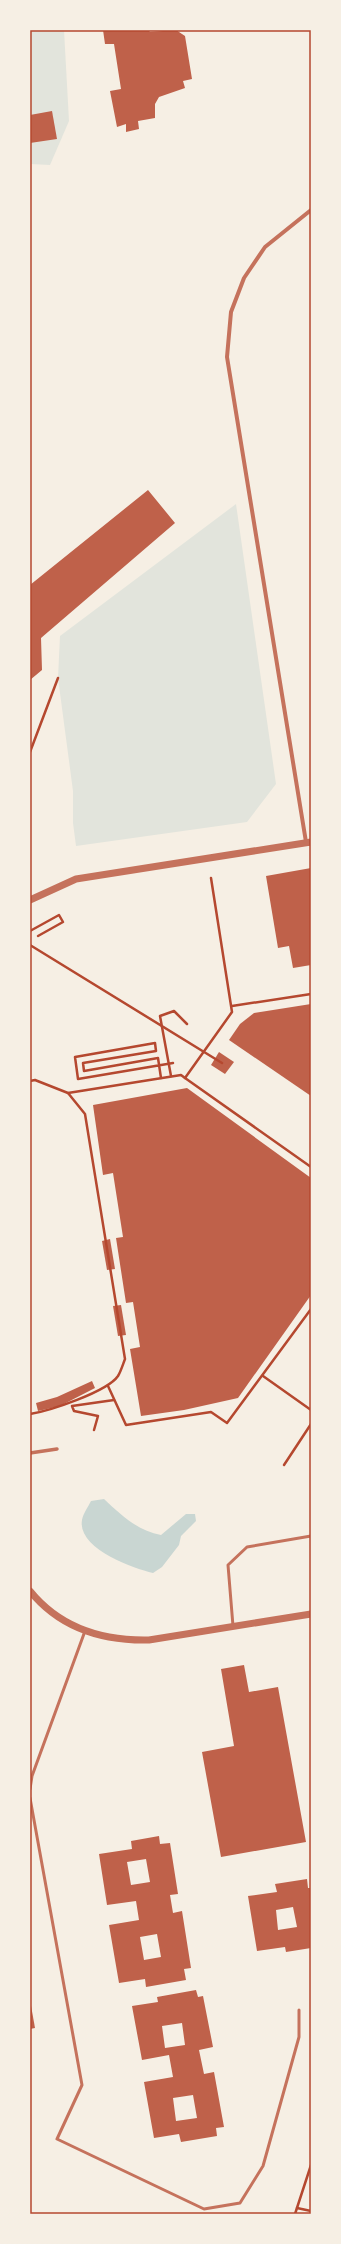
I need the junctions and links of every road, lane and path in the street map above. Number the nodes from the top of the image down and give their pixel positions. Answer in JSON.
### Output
{"nodes":[{"id":1,"x":311,"y":210,"type":"edge"},
{"id":2,"x":58,"y":678,"type":"dead end"},
{"id":3,"x":30,"y":752,"type":"edge"},
{"id":4,"x":309,"y":842,"type":"edge"},
{"id":5,"x":211,"y":878,"type":"dead end"},
{"id":6,"x":30,"y":900,"type":"edge"},
{"id":7,"x":30,"y":931,"type":"edge"},
{"id":8,"x":38,"y":936,"type":"dead end"},
{"id":9,"x":30,"y":945,"type":"edge"},
{"id":10,"x":311,"y":994,"type":"edge"},
{"id":11,"x":232,"y":1006,"type":"junction"},
{"id":12,"x":187,"y":1024,"type":"dead end"},
{"id":13,"x":205,"y":1051,"type":"junction"},
{"id":14,"x":173,"y":1063,"type":"dead end"},
{"id":15,"x":222,"y":1063,"type":"dead end"},
{"id":16,"x":171,"y":1076,"type":"junction"},
{"id":17,"x":161,"y":1078,"type":"junction"},
{"id":18,"x":185,"y":1078,"type":"junction"},
{"id":19,"x":30,"y":1081,"type":"edge"},
{"id":20,"x":68,"y":1093,"type":"junction"},
{"id":21,"x":311,"y":1167,"type":"edge"},
{"id":22,"x":311,"y":1309,"type":"edge"},
{"id":23,"x":263,"y":1376,"type":"junction"},
{"id":24,"x":108,"y":1386,"type":"junction"},
{"id":25,"x":114,"y":1400,"type":"junction"},
{"id":26,"x":311,"y":1410,"type":"edge"},
{"id":27,"x":30,"y":1414,"type":"edge"},
{"id":28,"x":311,"y":1424,"type":"edge"},
{"id":29,"x":94,"y":1430,"type":"dead end"},
{"id":30,"x":57,"y":1449,"type":"dead end"},
{"id":31,"x":30,"y":1453,"type":"edge"},
{"id":32,"x":284,"y":1465,"type":"dead end"},
{"id":33,"x":311,"y":1536,"type":"edge"},
{"id":34,"x":30,"y":1591,"type":"edge"},
{"id":35,"x":311,"y":1614,"type":"edge"},
{"id":36,"x":233,"y":1627,"type":"junction"},
{"id":37,"x":85,"y":1632,"type":"junction"},
{"id":38,"x":30,"y":1789,"type":"edge"},
{"id":39,"x":30,"y":1798,"type":"edge"},
{"id":40,"x":299,"y":2010,"type":"dead end"},
{"id":41,"x":311,"y":2166,"type":"edge"},
{"id":42,"x":297,"y":2208,"type":"junction"},
{"id":43,"x":311,"y":2211,"type":"edge"},
{"id":44,"x":295,"y":2214,"type":"edge"}],
"edges":[{"from":1,"to":4,"type":"street"},
{"from":2,"to":3,"type":"path"},
{"from":4,"to":6,"type":"street"},
{"from":5,"to":11,"type":"path"},
{"from":7,"to":8,"type":"path"},
{"from":9,"to":13,"type":"path"},
{"from":10,"to":11,"type":"path"},
{"from":11,"to":13,"type":"path"},
{"from":12,"to":16,"type":"path"},
{"from":13,"to":15,"type":"path"},
{"from":13,"to":18,"type":"path"},
{"from":14,"to":17,"type":"path"},
{"from":16,"to":17,"type":"path"},
{"from":16,"to":18,"type":"path"},
{"from":17,"to":20,"type":"path"},
{"from":18,"to":21,"type":"path"},
{"from":19,"to":20,"type":"path"},
{"from":20,"to":24,"type":"path"},
{"from":22,"to":23,"type":"path"},
{"from":23,"to":25,"type":"path"},
{"from":23,"to":26,"type":"path"},
{"from":24,"to":25,"type":"path"},
{"from":24,"to":27,"type":"path"},
{"from":25,"to":29,"type":"path"},
{"from":28,"to":32,"type":"path"},
{"from":30,"to":31,"type":"street"},
{"from":33,"to":36,"type":"lane"},
{"from":34,"to":37,"type":"street"},
{"from":35,"to":36,"type":"street"},
{"from":36,"to":37,"type":"street"},
{"from":37,"to":38,"type":"lane"},
{"from":39,"to":40,"type":"lane"},
{"from":41,"to":42,"type":"path"},
{"from":42,"to":43,"type":"path"},
{"from":42,"to":44,"type":"path"}]}
